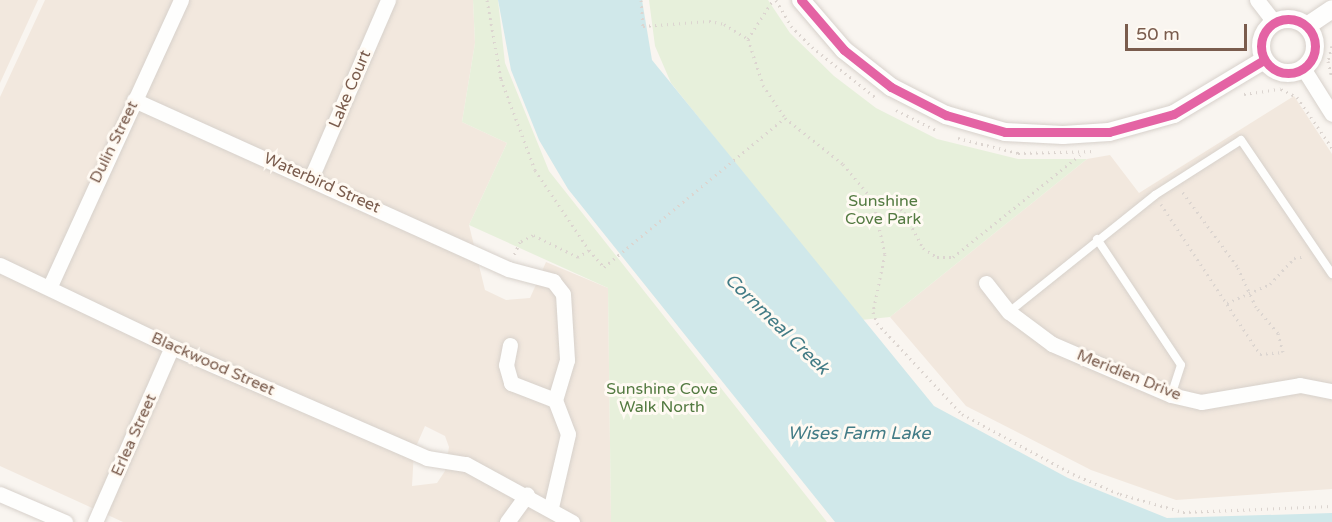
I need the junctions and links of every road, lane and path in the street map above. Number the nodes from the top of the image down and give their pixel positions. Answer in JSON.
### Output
{"nodes":[{"id":1,"x":180,"y":0,"type":"edge"},
{"id":2,"x":388,"y":0,"type":"edge"},
{"id":3,"x":487,"y":0,"type":"edge"},
{"id":4,"x":640,"y":0,"type":"edge"},
{"id":5,"x":774,"y":0,"type":"edge"},
{"id":6,"x":801,"y":0,"type":"edge"},
{"id":7,"x":806,"y":0,"type":"edge"},
{"id":8,"x":1257,"y":0,"type":"edge"},
{"id":9,"x":1332,"y":9,"type":"edge"},
{"id":10,"x":818,"y":20,"type":"junction"},
{"id":11,"x":1274,"y":21,"type":"junction"},
{"id":12,"x":1307,"y":26,"type":"junction"},
{"id":13,"x":748,"y":39,"type":"junction"},
{"id":14,"x":1332,"y":46,"type":"edge"},
{"id":15,"x":1264,"y":60,"type":"junction"},
{"id":16,"x":1303,"y":68,"type":"junction"},
{"id":17,"x":1332,"y":78,"type":"edge"},
{"id":18,"x":1239,"y":97,"type":"dead end"},
{"id":19,"x":134,"y":100,"type":"junction"},
{"id":20,"x":1332,"y":114,"type":"edge"},
{"id":21,"x":785,"y":118,"type":"junction"},
{"id":22,"x":946,"y":134,"type":"dead end"},
{"id":23,"x":955,"y":137,"type":"dead end"},
{"id":24,"x":1332,"y":148,"type":"edge"},
{"id":25,"x":1102,"y":150,"type":"dead end"},
{"id":26,"x":1081,"y":154,"type":"junction"},
{"id":27,"x":311,"y":178,"type":"junction"},
{"id":28,"x":1176,"y":182,"type":"junction"},
{"id":29,"x":1155,"y":195,"type":"junction"},
{"id":30,"x":873,"y":200,"type":"junction"},
{"id":31,"x":1097,"y":239,"type":"junction"},
{"id":32,"x":589,"y":250,"type":"junction"},
{"id":33,"x":1318,"y":253,"type":"junction"},
{"id":34,"x":0,"y":265,"type":"edge"},
{"id":35,"x":508,"y":269,"type":"junction"},
{"id":36,"x":1332,"y":274,"type":"edge"},
{"id":37,"x":986,"y":283,"type":"dead end"},
{"id":38,"x":50,"y":286,"type":"junction"},
{"id":39,"x":1250,"y":292,"type":"junction"},
{"id":40,"x":1227,"y":303,"type":"junction"},
{"id":41,"x":1009,"y":312,"type":"junction"},
{"id":42,"x":510,"y":345,"type":"dead end"},
{"id":43,"x":172,"y":347,"type":"junction"},
{"id":44,"x":1332,"y":391,"type":"edge"},
{"id":45,"x":1171,"y":396,"type":"junction"},
{"id":46,"x":555,"y":400,"type":"junction"},
{"id":47,"x":527,"y":494,"type":"junction"},
{"id":48,"x":1,"y":496,"type":"edge"},
{"id":49,"x":1332,"y":506,"type":"edge"},
{"id":50,"x":551,"y":507,"type":"junction"},
{"id":51,"x":65,"y":522,"type":"edge"},
{"id":52,"x":95,"y":522,"type":"edge"},
{"id":53,"x":507,"y":522,"type":"edge"},
{"id":54,"x":572,"y":522,"type":"edge"}],
"edges":[{"from":1,"to":19,"type":"street","name":"Dulin Street"},
{"from":2,"to":27,"type":"street","name":"Lake Court"},
{"from":3,"to":32,"type":"path"},
{"from":4,"to":13,"type":"path"},
{"from":5,"to":13,"type":"path"},
{"from":5,"to":22,"type":"path"},
{"from":6,"to":10,"type":"street"},
{"from":7,"to":10,"type":"street"},
{"from":8,"to":11,"type":"street"},
{"from":9,"to":12,"type":"street"},
{"from":10,"to":15,"type":"street"},
{"from":11,"to":12,"type":"street"},
{"from":11,"to":15,"type":"street"},
{"from":12,"to":16,"type":"street"},
{"from":13,"to":21,"type":"path"},
{"from":14,"to":17,"type":"path"},
{"from":15,"to":16,"type":"street"},
{"from":16,"to":20,"type":"street"},
{"from":18,"to":24,"type":"path"},
{"from":19,"to":27,"type":"street","name":"Waterbird Street"},
{"from":19,"to":38,"type":"street","name":"Dulin Street"},
{"from":21,"to":30,"type":"path"},
{"from":21,"to":32,"type":"path"},
{"from":23,"to":26,"type":"path"},
{"from":25,"to":26,"type":"path"},
{"from":26,"to":30,"type":"path"},
{"from":27,"to":35,"type":"street","name":"Waterbird Street"},
{"from":28,"to":29,"type":"lane"},
{"from":28,"to":33,"type":"lane"},
{"from":28,"to":39,"type":"path"},
{"from":29,"to":31,"type":"lane"},
{"from":29,"to":40,"type":"path"},
{"from":30,"to":49,"type":"path"},
{"from":31,"to":41,"type":"lane"},
{"from":31,"to":45,"type":"lane"},
{"from":32,"to":35,"type":"path"},
{"from":33,"to":36,"type":"lane"},
{"from":33,"to":39,"type":"path"},
{"from":34,"to":38,"type":"street","name":"Blackwood Street"},
{"from":35,"to":46,"type":"street","name":"Waterbird Street"},
{"from":37,"to":41,"type":"street","name":"Meridien Drive"},
{"from":38,"to":43,"type":"street","name":"Blackwood Street"},
{"from":39,"to":40,"type":"path"},
{"from":39,"to":40,"type":"path"},
{"from":41,"to":45,"type":"street","name":"Meridien Drive"},
{"from":42,"to":46,"type":"street"},
{"from":43,"to":47,"type":"street","name":"Blackwood Street"},
{"from":43,"to":52,"type":"street","name":"Erlea Street"},
{"from":44,"to":45,"type":"street","name":"Meridien Drive"},
{"from":46,"to":50,"type":"street"},
{"from":47,"to":50,"type":"street","name":"Blackwood Street"},
{"from":47,"to":53,"type":"street"},
{"from":48,"to":51,"type":"street"},
{"from":50,"to":54,"type":"street","name":"Blackwood Street"}]}
